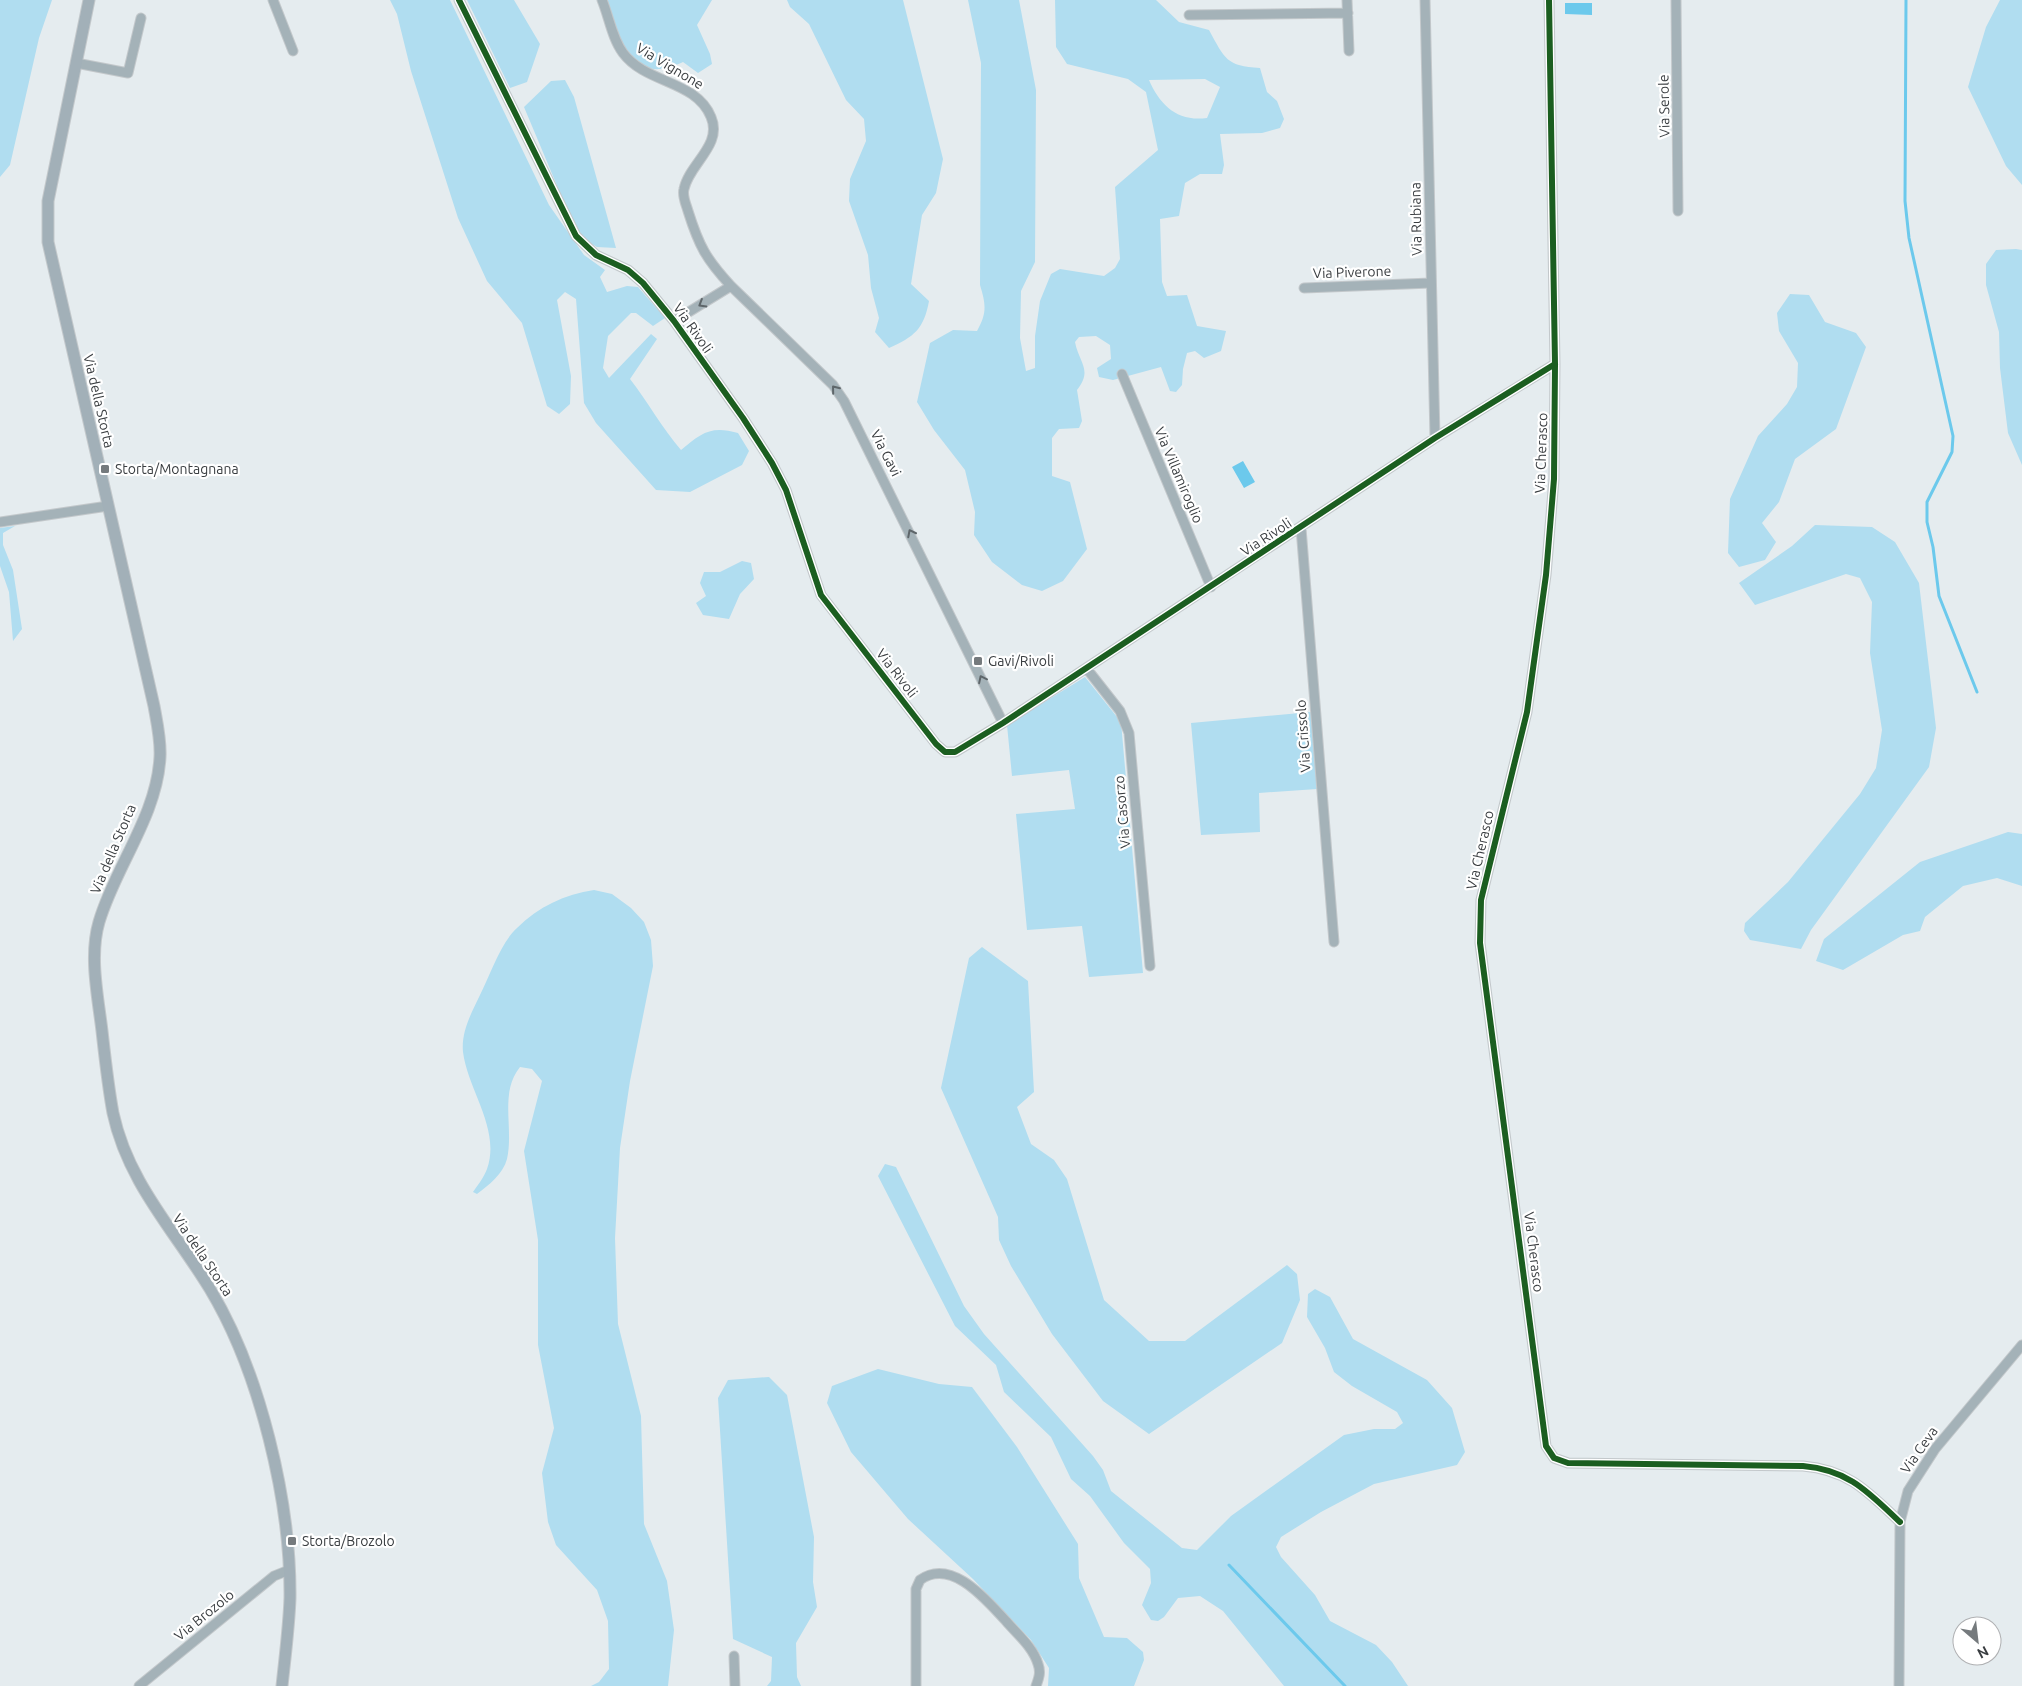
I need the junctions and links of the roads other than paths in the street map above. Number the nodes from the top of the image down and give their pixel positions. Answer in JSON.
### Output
{"nodes":[{"id":1,"x":89,"y":0,"type":"edge"},
{"id":2,"x":272,"y":0,"type":"edge"},
{"id":3,"x":459,"y":0,"type":"edge"},
{"id":4,"x":602,"y":0,"type":"edge"},
{"id":5,"x":1347,"y":0,"type":"edge"},
{"id":6,"x":1425,"y":0,"type":"edge"},
{"id":7,"x":1550,"y":0,"type":"edge"},
{"id":8,"x":1676,"y":0,"type":"edge"},
{"id":9,"x":1348,"y":13,"type":"junction"},
{"id":10,"x":1189,"y":15,"type":"dead end"},
{"id":11,"x":141,"y":18,"type":"dead end"},
{"id":12,"x":294,"y":51,"type":"dead end"},
{"id":13,"x":1349,"y":51,"type":"dead end"},
{"id":14,"x":76,"y":63,"type":"junction"},
{"id":15,"x":1678,"y":211,"type":"dead end"},
{"id":16,"x":1431,"y":282,"type":"junction"},
{"id":17,"x":731,"y":286,"type":"junction"},
{"id":18,"x":1304,"y":288,"type":"dead end"},
{"id":19,"x":674,"y":321,"type":"junction"},
{"id":20,"x":1555,"y":364,"type":"junction"},
{"id":21,"x":1122,"y":374,"type":"dead end"},
{"id":22,"x":1435,"y":438,"type":"junction"},
{"id":23,"x":108,"y":506,"type":"junction"},
{"id":24,"x":0,"y":522,"type":"edge"},
{"id":25,"x":1301,"y":528,"type":"junction"},
{"id":26,"x":1211,"y":587,"type":"junction"},
{"id":27,"x":1087,"y":669,"type":"junction"},
{"id":28,"x":1003,"y":723,"type":"junction"},
{"id":29,"x":1334,"y":942,"type":"dead end"},
{"id":30,"x":1150,"y":966,"type":"dead end"},
{"id":31,"x":2022,"y":1345,"type":"edge"},
{"id":32,"x":1900,"y":1522,"type":"junction"},
{"id":33,"x":289,"y":1570,"type":"junction"},
{"id":34,"x":734,"y":1656,"type":"dead end"},
{"id":35,"x":139,"y":1686,"type":"edge"},
{"id":36,"x":282,"y":1686,"type":"edge"},
{"id":37,"x":734,"y":1686,"type":"edge"},
{"id":38,"x":916,"y":1686,"type":"edge"},
{"id":39,"x":1036,"y":1686,"type":"edge"},
{"id":40,"x":1900,"y":1686,"type":"edge"}],
"edges":[{"from":1,"to":14,"type":"main road","name":"Via della Storta"},
{"from":2,"to":12,"type":"street"},
{"from":3,"to":19,"type":"street","name":"Via Rivoli"},
{"from":4,"to":17,"type":"street","name":"Via Vignone"},
{"from":5,"to":9,"type":"street"},
{"from":6,"to":16,"type":"street","name":"Via Rubiana"},
{"from":7,"to":20,"type":"street","name":"Via Cherasco"},
{"from":8,"to":15,"type":"street","name":"Via Serole"},
{"from":9,"to":10,"type":"street"},
{"from":9,"to":13,"type":"street"},
{"from":11,"to":14,"type":"street"},
{"from":14,"to":23,"type":"main road","name":"Via della Storta"},
{"from":16,"to":18,"type":"street","name":"Via Piverone"},
{"from":16,"to":22,"type":"street","name":"Via Rubiana"},
{"from":17,"to":19,"type":"street","one_way":true},
{"from":28,"to":17,"type":"street","name":"Via Gavi","one_way":true},
{"from":19,"to":28,"type":"street","name":"Via Rivoli"},
{"from":20,"to":22,"type":"street","name":"Via Rivoli"},
{"from":20,"to":32,"type":"street","name":"Via Cherasco"},
{"from":21,"to":26,"type":"street","name":"Via Villamiroglio"},
{"from":22,"to":25,"type":"street","name":"Via Rivoli"},
{"from":23,"to":24,"type":"street"},
{"from":23,"to":33,"type":"main road","name":"Via della Storta"},
{"from":25,"to":26,"type":"street","name":"Via Rivoli"},
{"from":25,"to":29,"type":"street","name":"Via Crissolo"},
{"from":26,"to":27,"type":"street","name":"Via Rivoli"},
{"from":27,"to":28,"type":"street","name":"Via Rivoli"},
{"from":27,"to":30,"type":"street","name":"Via Casorzo"},
{"from":31,"to":32,"type":"street","name":"Via Ceva"},
{"from":32,"to":40,"type":"street","name":"Via Ceva"},
{"from":33,"to":35,"type":"street","name":"Via Brozolo"},
{"from":33,"to":36,"type":"main road","name":"Via della Storta"},
{"from":34,"to":37,"type":"street"},
{"from":38,"to":39,"type":"street"}]}
